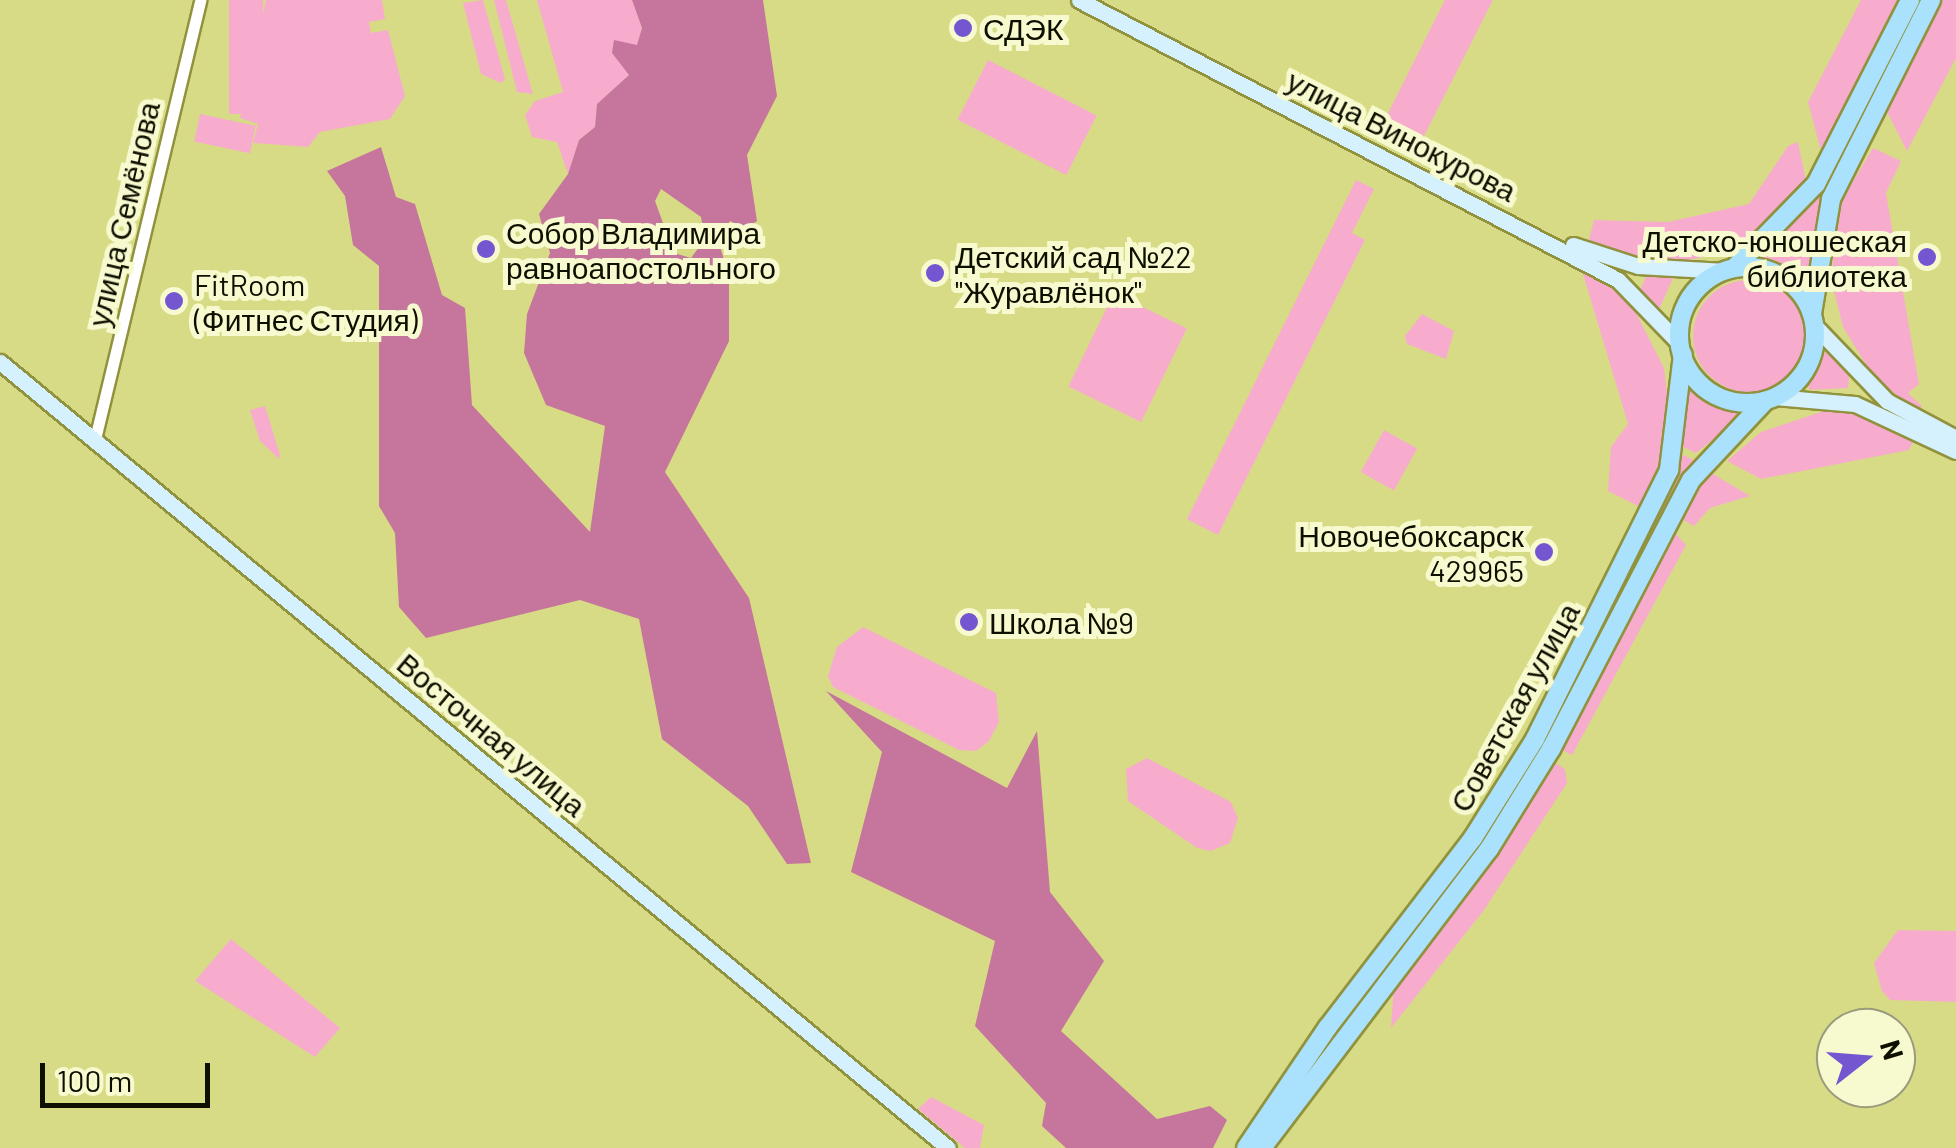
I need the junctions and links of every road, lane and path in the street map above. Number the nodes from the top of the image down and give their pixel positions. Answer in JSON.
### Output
{"nodes":[{"id":1,"x":200,"y":0,"type":"edge"},
{"id":2,"x":1079,"y":0,"type":"edge"},
{"id":3,"x":1101,"y":0,"type":"edge"},
{"id":4,"x":1910,"y":0,"type":"edge"},
{"id":5,"x":1930,"y":0,"type":"edge"},
{"id":6,"x":1229,"y":73,"type":"junction"},
{"id":7,"x":1730,"y":270,"type":"junction"},
{"id":8,"x":1813,"y":320,"type":"junction"},
{"id":9,"x":1681,"y":350,"type":"junction"},
{"id":10,"x":0,"y":362,"type":"edge"},
{"id":11,"x":1770,"y":399,"type":"junction"},
{"id":12,"x":1956,"y":438,"type":"edge"},
{"id":13,"x":95,"y":439,"type":"junction"},
{"id":14,"x":1956,"y":450,"type":"edge"},
{"id":15,"x":948,"y":1148,"type":"edge"},
{"id":16,"x":1251,"y":1148,"type":"edge"}],
"edges":[{"from":1,"to":13,"type":"street","name":"улица Семёнова"},
{"from":2,"to":6,"type":"main road","name":"улица Винокурова"},
{"from":3,"to":6,"type":"main road","name":"улица Винокурова"},
{"from":4,"to":7,"type":"main road"},
{"from":5,"to":8,"type":"main road"},
{"from":6,"to":7,"type":"main road","name":"улица Винокурова"},
{"from":6,"to":9,"type":"main road","name":"улица Винокурова"},
{"from":7,"to":8,"type":"main road"},
{"from":7,"to":9,"type":"main road"},
{"from":8,"to":11,"type":"main road"},
{"from":8,"to":12,"type":"main road"},
{"from":9,"to":11,"type":"main road"},
{"from":9,"to":16,"type":"main road","name":"Советская улица"},
{"from":10,"to":13,"type":"main road","name":"Восточная улица"},
{"from":11,"to":14,"type":"main road"},
{"from":11,"to":16,"type":"main road","name":"Советская улица"},
{"from":13,"to":15,"type":"main road","name":"Восточная улица"}]}
